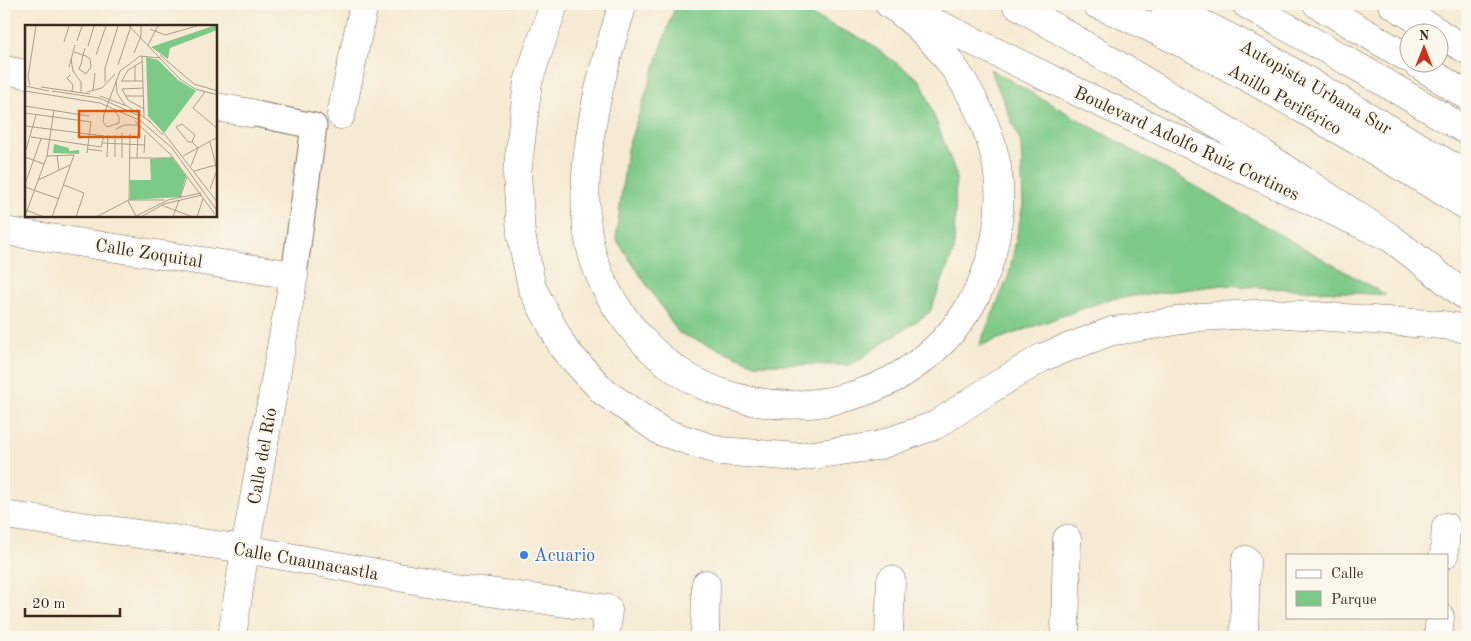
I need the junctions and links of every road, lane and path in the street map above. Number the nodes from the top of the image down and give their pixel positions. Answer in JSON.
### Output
{"nodes":[{"id":1,"x":364,"y":4,"type":"edge"},
{"id":2,"x":554,"y":4,"type":"edge"},
{"id":3,"x":889,"y":4,"type":"edge"},
{"id":4,"x":896,"y":4,"type":"edge"},
{"id":5,"x":1016,"y":4,"type":"edge"},
{"id":6,"x":1096,"y":4,"type":"edge"},
{"id":7,"x":1163,"y":4,"type":"edge"},
{"id":8,"x":1246,"y":4,"type":"edge"},
{"id":9,"x":1317,"y":4,"type":"edge"},
{"id":10,"x":1392,"y":4,"type":"edge"},
{"id":11,"x":621,"y":11,"type":"edge"},
{"id":12,"x":1421,"y":22,"type":"edge"},
{"id":13,"x":1448,"y":39,"type":"edge"},
{"id":14,"x":1467,"y":50,"type":"edge"},
{"id":15,"x":1398,"y":52,"type":"edge"},
{"id":16,"x":4,"y":70,"type":"edge"},
{"id":17,"x":1430,"y":72,"type":"edge"},
{"id":18,"x":25,"y":74,"type":"edge"},
{"id":19,"x":1467,"y":96,"type":"edge"},
{"id":20,"x":218,"y":107,"type":"edge"},
{"id":21,"x":251,"y":113,"type":"joint"},
{"id":22,"x":341,"y":115,"type":"dead end"},
{"id":23,"x":1467,"y":131,"type":"edge"},
{"id":24,"x":1467,"y":175,"type":"edge"},
{"id":25,"x":1467,"y":206,"type":"edge"},
{"id":26,"x":4,"y":231,"type":"edge"},
{"id":27,"x":1392,"y":238,"type":"junction"},
{"id":28,"x":294,"y":275,"type":"junction"},
{"id":29,"x":1467,"y":297,"type":"edge"},
{"id":30,"x":1467,"y":329,"type":"edge"},
{"id":31,"x":4,"y":516,"type":"edge"},
{"id":32,"x":1446,"y":527,"type":"dead end"},
{"id":33,"x":1067,"y":539,"type":"dead end"},
{"id":34,"x":245,"y":549,"type":"junction"},
{"id":35,"x":1444,"y":554,"type":"edge"},
{"id":36,"x":1246,"y":560,"type":"dead end"},
{"id":37,"x":891,"y":580,"type":"dead end"},
{"id":38,"x":706,"y":584,"type":"dead end"},
{"id":39,"x":1440,"y":618,"type":"edge"},
{"id":40,"x":232,"y":637,"type":"edge"},
{"id":41,"x":606,"y":637,"type":"edge"},
{"id":42,"x":705,"y":637,"type":"edge"},
{"id":43,"x":889,"y":637,"type":"edge"},
{"id":44,"x":1065,"y":637,"type":"edge"},
{"id":45,"x":1244,"y":637,"type":"edge"},
{"id":46,"x":1438,"y":637,"type":"edge"}],
"edges":[{"from":1,"to":22,"type":"main road"},
{"from":2,"to":30,"type":"main road"},
{"from":3,"to":11,"type":"main road"},
{"from":4,"to":27,"type":"main road","name":"Boulevard Adolfo Ruiz Cortines"},
{"from":5,"to":27,"type":"main road"},
{"from":6,"to":25,"type":"main road","name":"Anillo Periférico"},
{"from":7,"to":24,"type":"main road","name":"Autopista Urbana Sur"},
{"from":8,"to":23,"type":"main road"},
{"from":9,"to":15,"type":"main road"},
{"from":10,"to":12,"type":"main road"},
{"from":13,"to":14,"type":"main road"},
{"from":16,"to":18,"type":"main road"},
{"from":17,"to":19,"type":"main road"},
{"from":20,"to":21,"type":"main road"},
{"from":21,"to":28,"type":"street"},
{"from":26,"to":28,"type":"main road","name":"Calle Zoquital"},
{"from":27,"to":29,"type":"main road","name":"Boulevard Adolfo Ruiz Cortines"},
{"from":28,"to":34,"type":"main road","name":"Calle del Río"},
{"from":31,"to":34,"type":"main road","name":"Calle Cuaunacastla"},
{"from":32,"to":35,"type":"main road"},
{"from":33,"to":44,"type":"main road"},
{"from":34,"to":40,"type":"main road","name":"Calle del Río"},
{"from":34,"to":41,"type":"main road","name":"Calle Cuaunacastla"},
{"from":36,"to":45,"type":"main road"},
{"from":37,"to":43,"type":"main road"},
{"from":38,"to":42,"type":"main road"},
{"from":39,"to":46,"type":"main road"}]}
